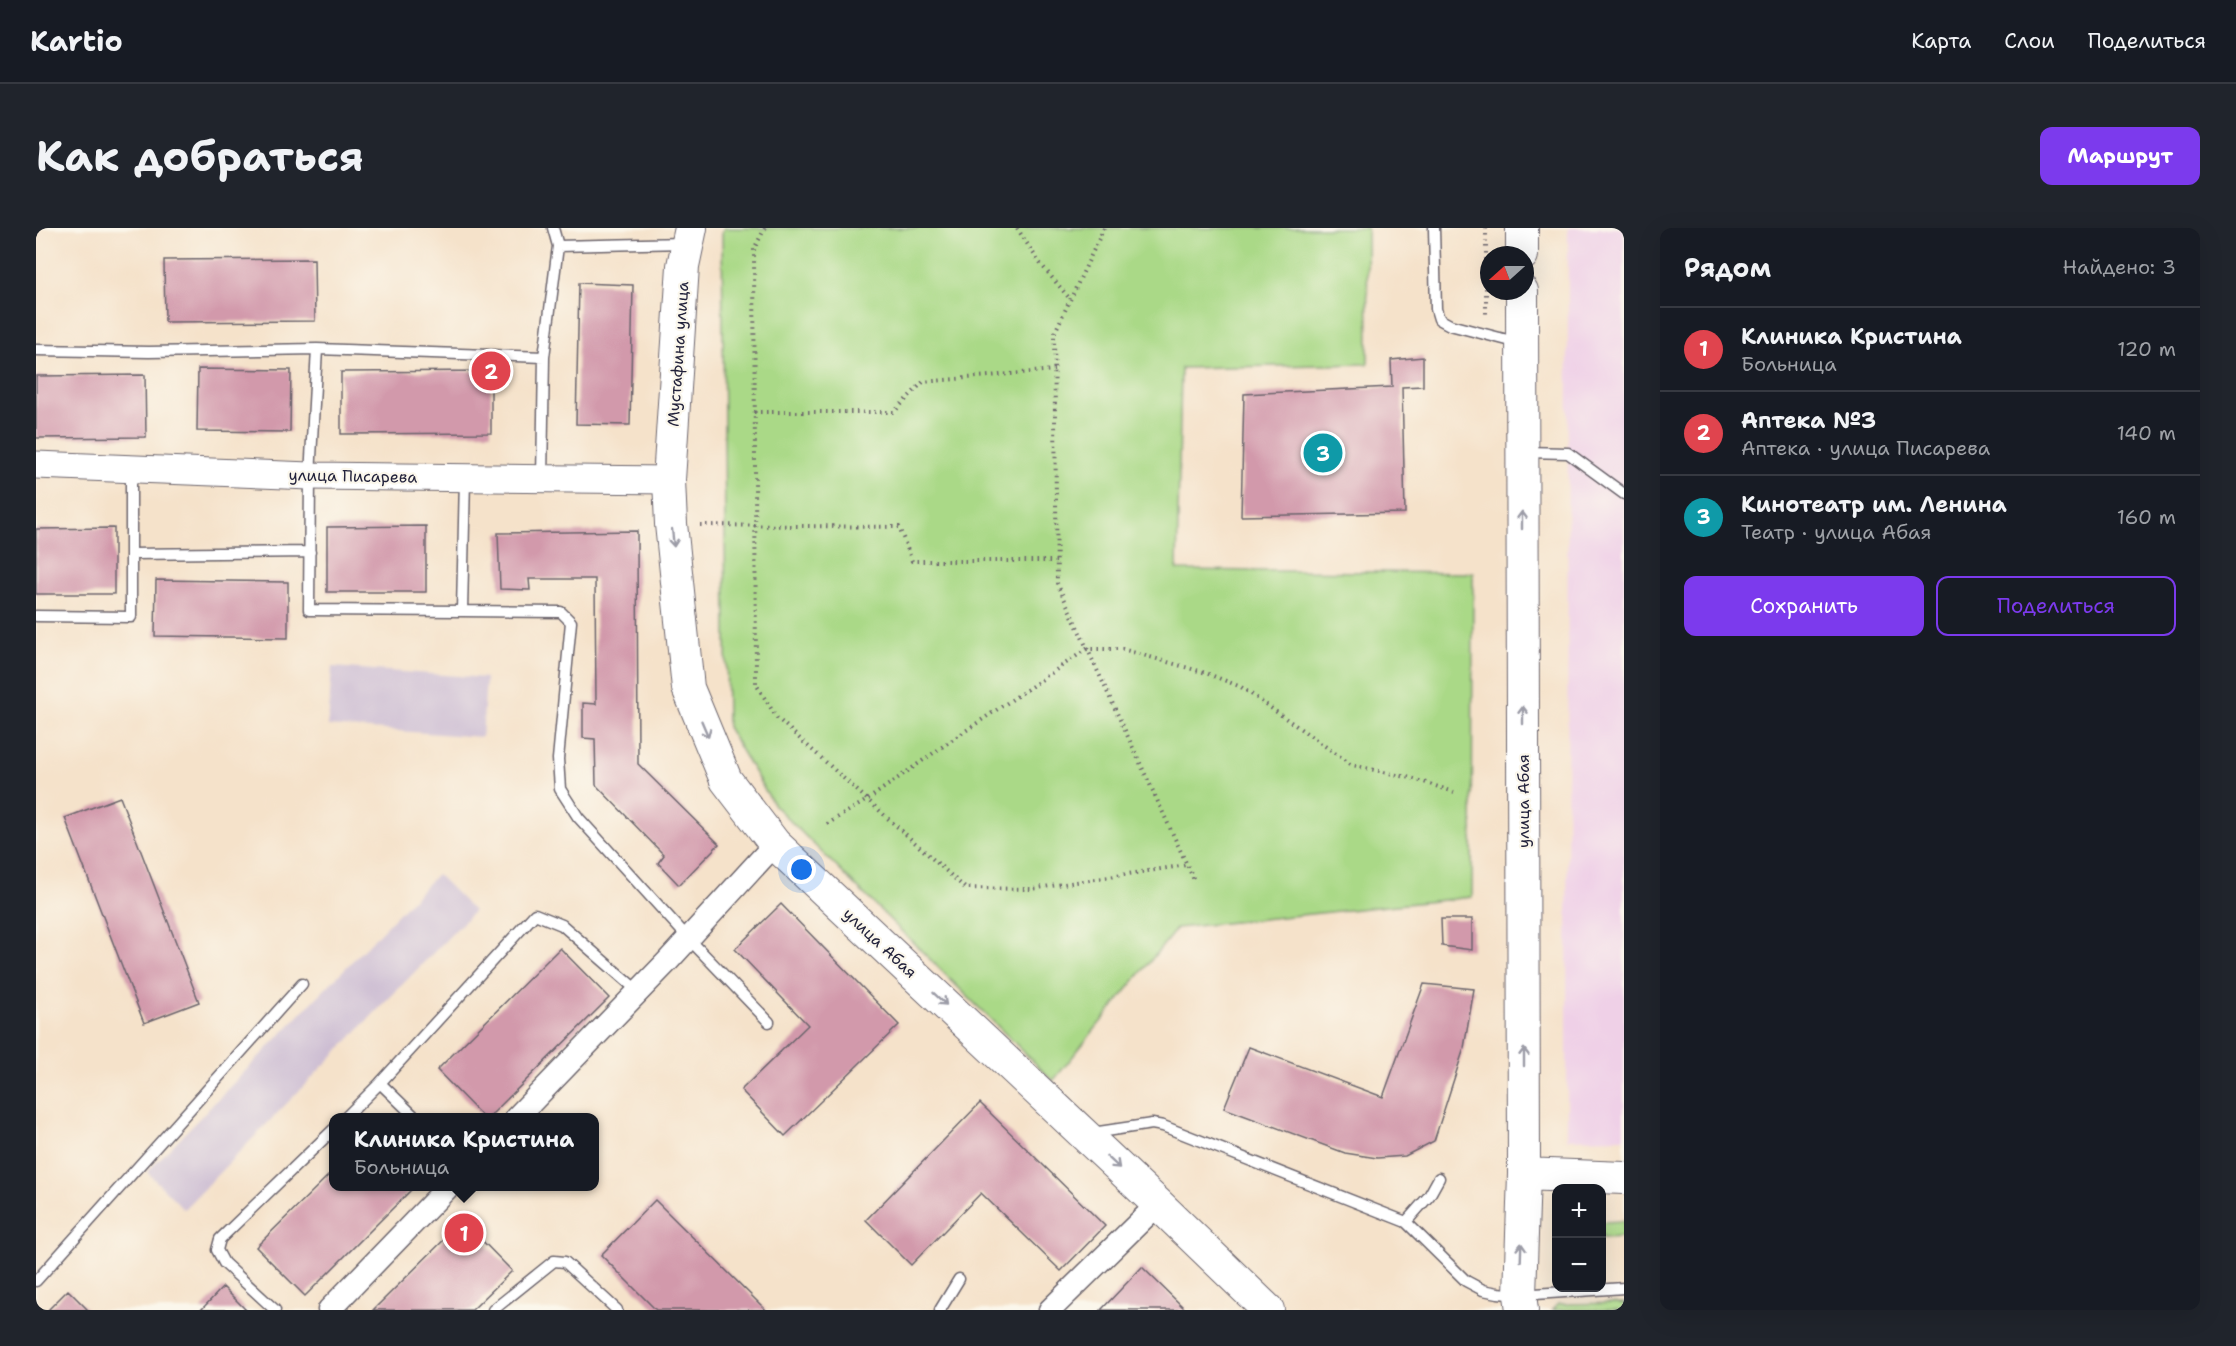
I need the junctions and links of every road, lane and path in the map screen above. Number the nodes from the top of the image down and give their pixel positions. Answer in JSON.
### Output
{"nodes":[{"id":1,"x":553,"y":228,"type":"edge"},
{"id":2,"x":765,"y":228,"type":"edge"},
{"id":3,"x":1017,"y":228,"type":"edge"},
{"id":4,"x":1104,"y":228,"type":"edge"},
{"id":5,"x":1434,"y":228,"type":"edge"},
{"id":6,"x":1486,"y":228,"type":"edge"},
{"id":7,"x":1522,"y":228,"type":"edge"},
{"id":8,"x":690,"y":236,"type":"edge"},
{"id":9,"x":558,"y":246,"type":"junction"},
{"id":10,"x":1522,"y":246,"type":"edge"},
{"id":11,"x":1070,"y":299,"type":"junction"},
{"id":12,"x":1522,"y":300,"type":"edge"},
{"id":13,"x":1486,"y":335,"type":"junction"},
{"id":14,"x":1522,"y":344,"type":"junction"},
{"id":15,"x":317,"y":349,"type":"junction"},
{"id":16,"x":36,"y":350,"type":"edge"},
{"id":17,"x":544,"y":357,"type":"junction"},
{"id":18,"x":1054,"y":370,"type":"junction"},
{"id":19,"x":754,"y":412,"type":"junction"},
{"id":20,"x":1522,"y":452,"type":"junction"},
{"id":21,"x":36,"y":465,"type":"edge"},
{"id":22,"x":131,"y":469,"type":"junction"},
{"id":23,"x":310,"y":476,"type":"junction"},
{"id":24,"x":465,"y":478,"type":"junction"},
{"id":25,"x":542,"y":479,"type":"junction"},
{"id":26,"x":669,"y":480,"type":"junction"},
{"id":27,"x":1624,"y":494,"type":"edge"},
{"id":28,"x":671,"y":524,"type":"junction"},
{"id":29,"x":756,"y":525,"type":"junction"},
{"id":30,"x":310,"y":552,"type":"junction"},
{"id":31,"x":132,"y":554,"type":"junction"},
{"id":32,"x":1057,"y":561,"type":"junction"},
{"id":33,"x":462,"y":611,"type":"junction"},
{"id":34,"x":36,"y":616,"type":"edge"},
{"id":35,"x":1087,"y":649,"type":"junction"},
{"id":36,"x":1454,"y":792,"type":"dead end"},
{"id":37,"x":867,"y":800,"type":"junction"},
{"id":38,"x":826,"y":824,"type":"dead end"},
{"id":39,"x":775,"y":844,"type":"junction"},
{"id":40,"x":1187,"y":865,"type":"junction"},
{"id":41,"x":1194,"y":880,"type":"dead end"},
{"id":42,"x":689,"y":939,"type":"junction"},
{"id":43,"x":302,"y":984,"type":"dead end"},
{"id":44,"x":639,"y":992,"type":"junction"},
{"id":45,"x":769,"y":1022,"type":"dead end"},
{"id":46,"x":381,"y":1083,"type":"junction"},
{"id":47,"x":350,"y":1113,"type":"edge"},
{"id":48,"x":411,"y":1113,"type":"edge"},
{"id":49,"x":521,"y":1113,"type":"edge"},
{"id":50,"x":329,"y":1133,"type":"edge"},
{"id":51,"x":1084,"y":1134,"type":"junction"},
{"id":52,"x":1524,"y":1174,"type":"junction"},
{"id":53,"x":1439,"y":1178,"type":"dead end"},
{"id":54,"x":1624,"y":1178,"type":"edge"},
{"id":55,"x":444,"y":1191,"type":"edge"},
{"id":56,"x":1158,"y":1204,"type":"junction"},
{"id":57,"x":1406,"y":1222,"type":"junction"},
{"id":58,"x":959,"y":1279,"type":"dead end"},
{"id":59,"x":36,"y":1281,"type":"edge"},
{"id":60,"x":1624,"y":1288,"type":"edge"},
{"id":61,"x":1516,"y":1305,"type":"edge"},
{"id":62,"x":275,"y":1310,"type":"edge"},
{"id":63,"x":329,"y":1310,"type":"edge"},
{"id":64,"x":493,"y":1310,"type":"edge"},
{"id":65,"x":617,"y":1310,"type":"edge"},
{"id":66,"x":940,"y":1310,"type":"edge"},
{"id":67,"x":1050,"y":1310,"type":"edge"},
{"id":68,"x":1268,"y":1310,"type":"edge"}],
"edges":[{"from":1,"to":9,"type":"lane"},
{"from":2,"to":19,"type":"path"},
{"from":3,"to":11,"type":"path"},
{"from":4,"to":11,"type":"path"},
{"from":5,"to":13,"type":"lane"},
{"from":6,"to":13,"type":"path"},
{"from":7,"to":10,"type":"main road"},
{"from":8,"to":9,"type":"lane"},
{"from":8,"to":26,"type":"main road","name":"Мустафина улица"},
{"from":9,"to":17,"type":"lane"},
{"from":11,"to":18,"type":"path"},
{"from":12,"to":14,"type":"main road","name":"улица Абая"},
{"from":13,"to":14,"type":"lane"},
{"from":14,"to":20,"type":"main road","name":"улица Абая"},
{"from":15,"to":16,"type":"lane"},
{"from":15,"to":17,"type":"lane"},
{"from":15,"to":23,"type":"lane"},
{"from":17,"to":25,"type":"lane"},
{"from":18,"to":19,"type":"path"},
{"from":18,"to":32,"type":"path"},
{"from":19,"to":29,"type":"path"},
{"from":20,"to":27,"type":"lane"},
{"from":52,"to":20,"type":"main road","name":"улица Абая","one_way":true},
{"from":21,"to":22,"type":"street","name":"улица Писарева"},
{"from":22,"to":23,"type":"street","name":"улица Писарева"},
{"from":22,"to":31,"type":"lane"},
{"from":23,"to":24,"type":"street","name":"улица Писарева"},
{"from":23,"to":30,"type":"lane"},
{"from":24,"to":25,"type":"street","name":"улица Писарева"},
{"from":24,"to":33,"type":"lane"},
{"from":25,"to":26,"type":"street","name":"улица Писарева"},
{"from":26,"to":28,"type":"main road","name":"улица Абая"},
{"from":28,"to":29,"type":"path"},
{"from":28,"to":39,"type":"main road","name":"улица Абая","one_way":true},
{"from":29,"to":32,"type":"path"},
{"from":29,"to":37,"type":"path"},
{"from":30,"to":31,"type":"lane"},
{"from":30,"to":33,"type":"lane"},
{"from":31,"to":34,"type":"lane"},
{"from":32,"to":35,"type":"path"},
{"from":33,"to":42,"type":"lane"},
{"from":35,"to":36,"type":"path"},
{"from":35,"to":37,"type":"path"},
{"from":35,"to":40,"type":"path"},
{"from":37,"to":38,"type":"path"},
{"from":37,"to":40,"type":"path"},
{"from":39,"to":42,"type":"street"},
{"from":39,"to":51,"type":"main road","name":"улица Абая","one_way":true},
{"from":40,"to":41,"type":"path"},
{"from":42,"to":44,"type":"street"},
{"from":42,"to":45,"type":"lane"},
{"from":43,"to":59,"type":"lane"},
{"from":44,"to":46,"type":"lane"},
{"from":44,"to":49,"type":"street"},
{"from":46,"to":47,"type":"lane"},
{"from":46,"to":48,"type":"lane"},
{"from":50,"to":62,"type":"lane"},
{"from":51,"to":56,"type":"main road","name":"улица Абая","one_way":true},
{"from":51,"to":57,"type":"lane"},
{"from":52,"to":54,"type":"main road"},
{"from":61,"to":52,"type":"main road","name":"улица Абая","one_way":true},
{"from":53,"to":57,"type":"lane"},
{"from":55,"to":63,"type":"street"},
{"from":56,"to":67,"type":"street"},
{"from":56,"to":68,"type":"main road","name":"улица Абая"},
{"from":57,"to":61,"type":"lane"},
{"from":58,"to":66,"type":"lane"},
{"from":60,"to":61,"type":"lane"},
{"from":64,"to":65,"type":"lane"}]}
